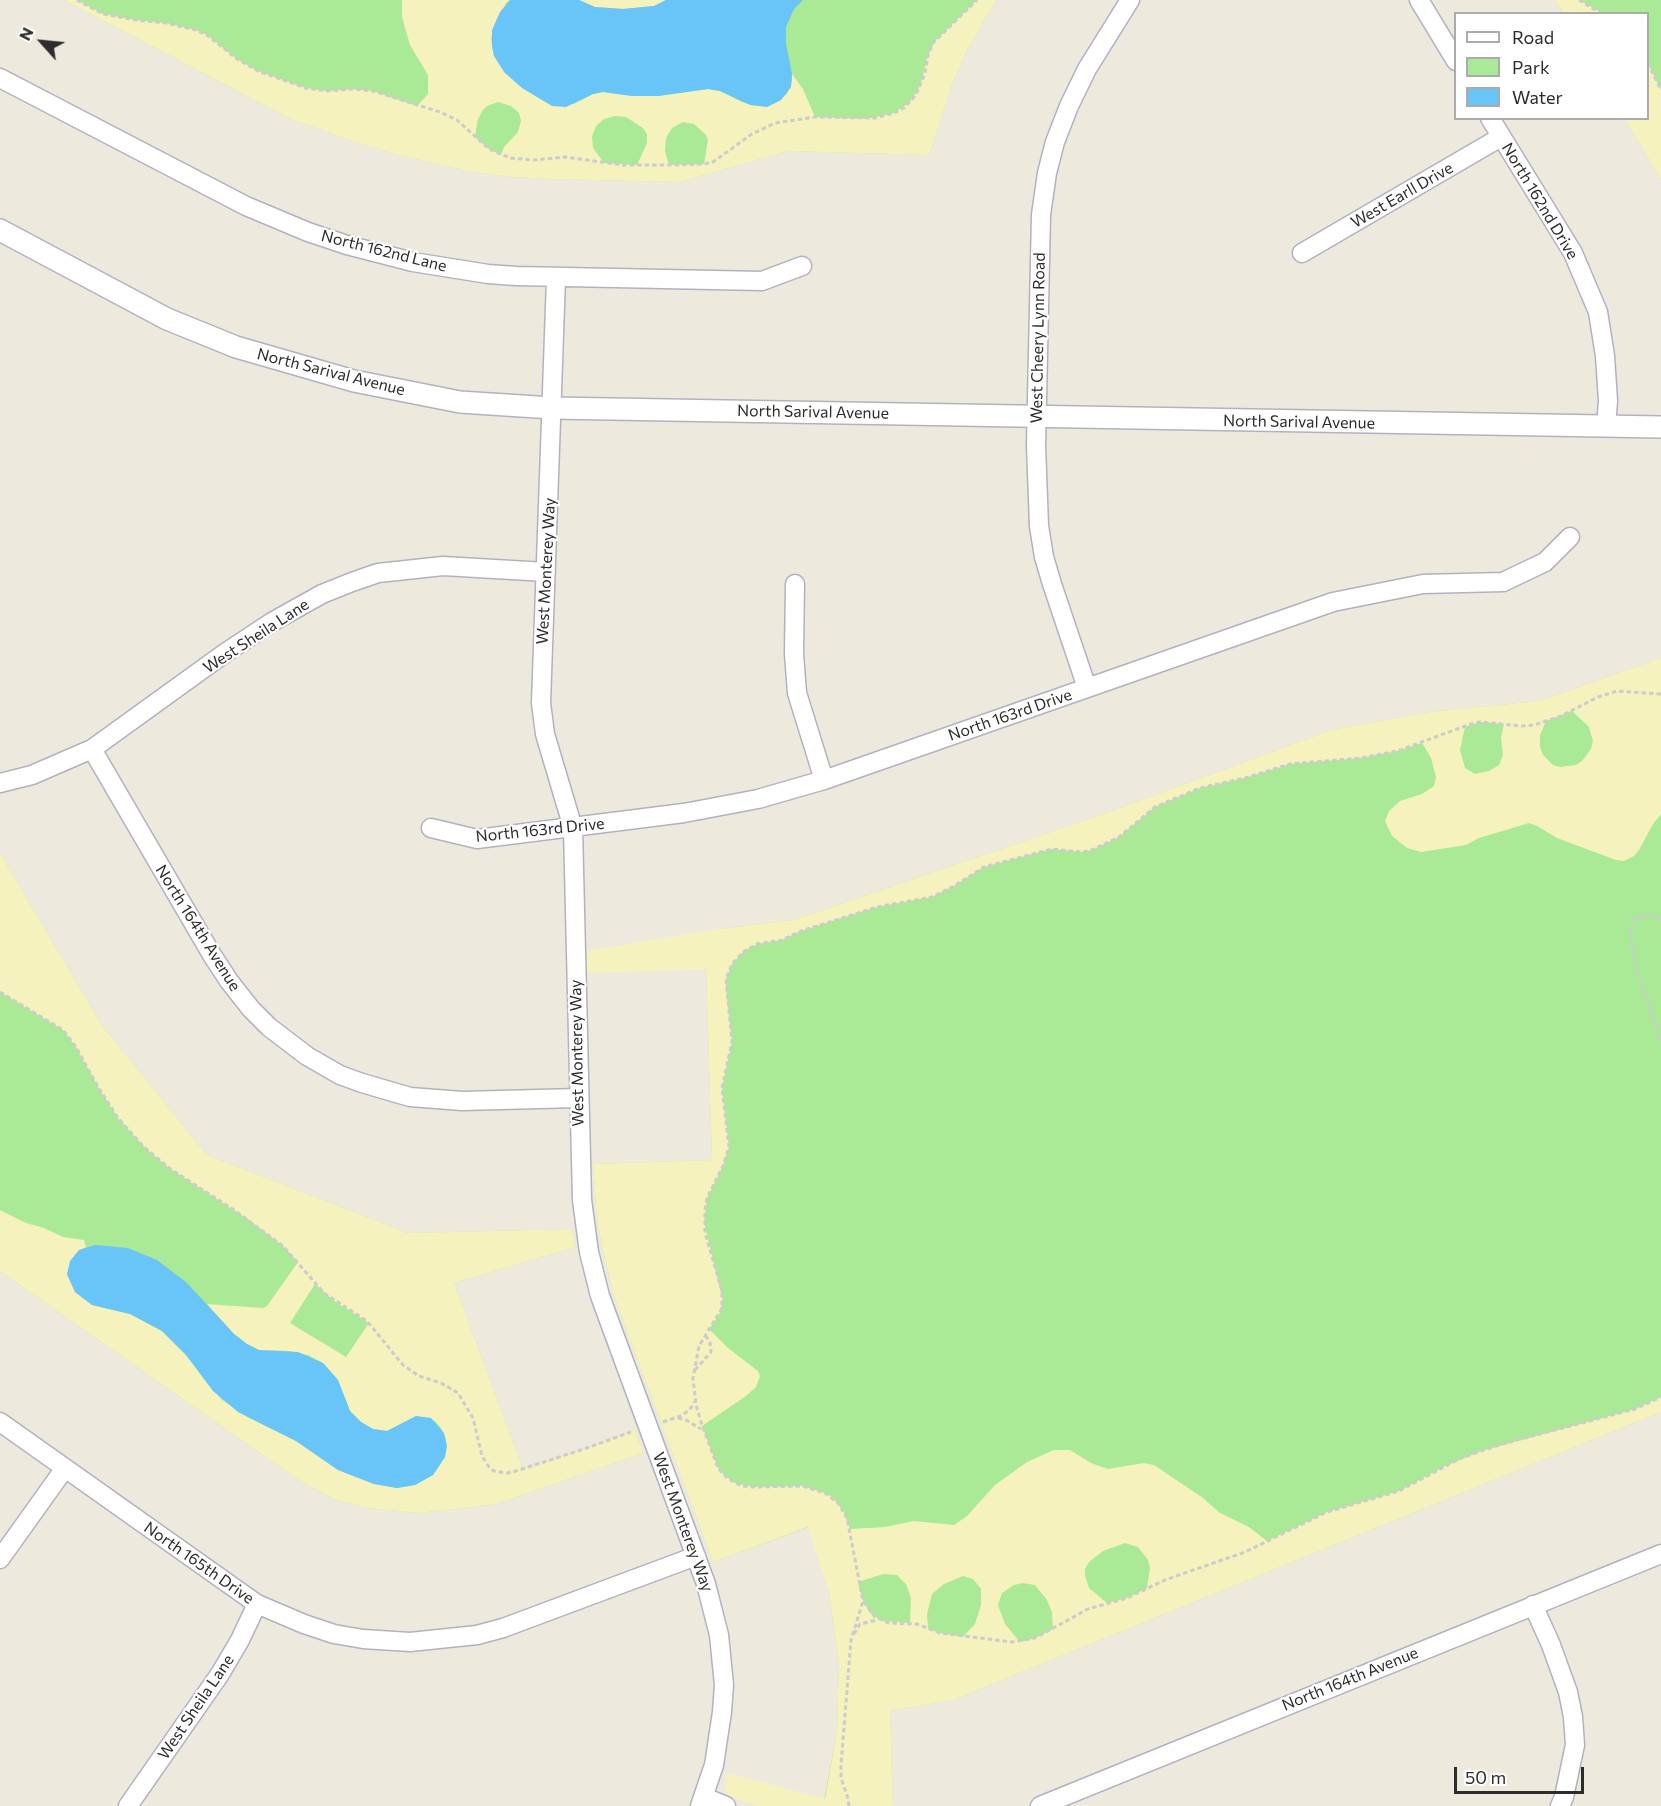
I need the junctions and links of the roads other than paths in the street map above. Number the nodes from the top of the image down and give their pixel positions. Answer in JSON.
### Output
{"nodes":[{"id":1,"x":1130,"y":0,"type":"edge"},
{"id":2,"x":1419,"y":0,"type":"edge"},
{"id":3,"x":1454,"y":59,"type":"edge"},
{"id":4,"x":0,"y":78,"type":"edge"},
{"id":5,"x":1491,"y":120,"type":"edge"},
{"id":6,"x":1502,"y":137,"type":"junction"},
{"id":7,"x":0,"y":230,"type":"edge"},
{"id":8,"x":1302,"y":253,"type":"dead end"},
{"id":9,"x":802,"y":266,"type":"dead end"},
{"id":10,"x":556,"y":278,"type":"junction"},
{"id":11,"x":552,"y":408,"type":"junction"},
{"id":12,"x":1037,"y":415,"type":"junction"},
{"id":13,"x":1606,"y":426,"type":"junction"},
{"id":14,"x":1661,"y":427,"type":"edge"},
{"id":15,"x":1570,"y":537,"type":"dead end"},
{"id":16,"x":546,"y":572,"type":"junction"},
{"id":17,"x":795,"y":584,"type":"dead end"},
{"id":18,"x":1087,"y":688,"type":"junction"},
{"id":19,"x":92,"y":749,"type":"junction"},
{"id":20,"x":824,"y":780,"type":"junction"},
{"id":21,"x":0,"y":783,"type":"edge"},
{"id":22,"x":431,"y":828,"type":"dead end"},
{"id":23,"x":573,"y":828,"type":"junction"},
{"id":24,"x":578,"y":1098,"type":"junction"},
{"id":25,"x":0,"y":1422,"type":"edge"},
{"id":26,"x":65,"y":1468,"type":"junction"},
{"id":27,"x":1661,"y":1554,"type":"edge"},
{"id":28,"x":696,"y":1557,"type":"junction"},
{"id":29,"x":0,"y":1559,"type":"edge"},
{"id":30,"x":258,"y":1604,"type":"junction"},
{"id":31,"x":1533,"y":1605,"type":"junction"},
{"id":32,"x":702,"y":1802,"type":"edge"},
{"id":33,"x":128,"y":1806,"type":"edge"},
{"id":34,"x":726,"y":1806,"type":"edge"},
{"id":35,"x":1040,"y":1806,"type":"edge"},
{"id":36,"x":1560,"y":1806,"type":"edge"}],
"edges":[{"from":1,"to":12,"type":"street","name":"West Cheery Lynn Road"},
{"from":2,"to":3,"type":"street"},
{"from":4,"to":10,"type":"street","name":"North 162nd Lane"},
{"from":5,"to":6,"type":"street","name":"North 162nd Drive"},
{"from":6,"to":8,"type":"street","name":"West Earll Drive"},
{"from":6,"to":13,"type":"street","name":"North 162nd Drive"},
{"from":7,"to":11,"type":"street","name":"North Sarival Avenue"},
{"from":9,"to":10,"type":"street","name":"North 162nd Lane"},
{"from":10,"to":11,"type":"street","name":"West Monterey Way"},
{"from":11,"to":12,"type":"street","name":"North Sarival Avenue"},
{"from":11,"to":16,"type":"street","name":"West Monterey Way"},
{"from":12,"to":13,"type":"street","name":"North Sarival Avenue"},
{"from":12,"to":18,"type":"street","name":"West Cheery Lynn Road"},
{"from":13,"to":14,"type":"street","name":"North Sarival Avenue"},
{"from":15,"to":18,"type":"street","name":"North 163rd Drive"},
{"from":16,"to":19,"type":"street","name":"West Sheila Lane"},
{"from":16,"to":23,"type":"street","name":"West Monterey Way"},
{"from":17,"to":20,"type":"street"},
{"from":18,"to":20,"type":"street","name":"North 163rd Drive"},
{"from":19,"to":21,"type":"street"},
{"from":19,"to":24,"type":"street","name":"North 164th Avenue"},
{"from":20,"to":23,"type":"street","name":"North 163rd Drive"},
{"from":22,"to":23,"type":"street","name":"North 163rd Drive"},
{"from":23,"to":24,"type":"street","name":"West Monterey Way"},
{"from":24,"to":28,"type":"street","name":"West Monterey Way"},
{"from":25,"to":26,"type":"street","name":"North 165th Drive"},
{"from":26,"to":29,"type":"street"},
{"from":26,"to":30,"type":"street","name":"North 165th Drive"},
{"from":27,"to":31,"type":"street","name":"North 164th Avenue"},
{"from":28,"to":30,"type":"street","name":"North 165th Drive"},
{"from":28,"to":32,"type":"street","name":"West Monterey Way"},
{"from":30,"to":33,"type":"street","name":"West Sheila Lane"},
{"from":31,"to":35,"type":"street","name":"North 164th Avenue"},
{"from":31,"to":36,"type":"street"},
{"from":32,"to":34,"type":"street"}]}
